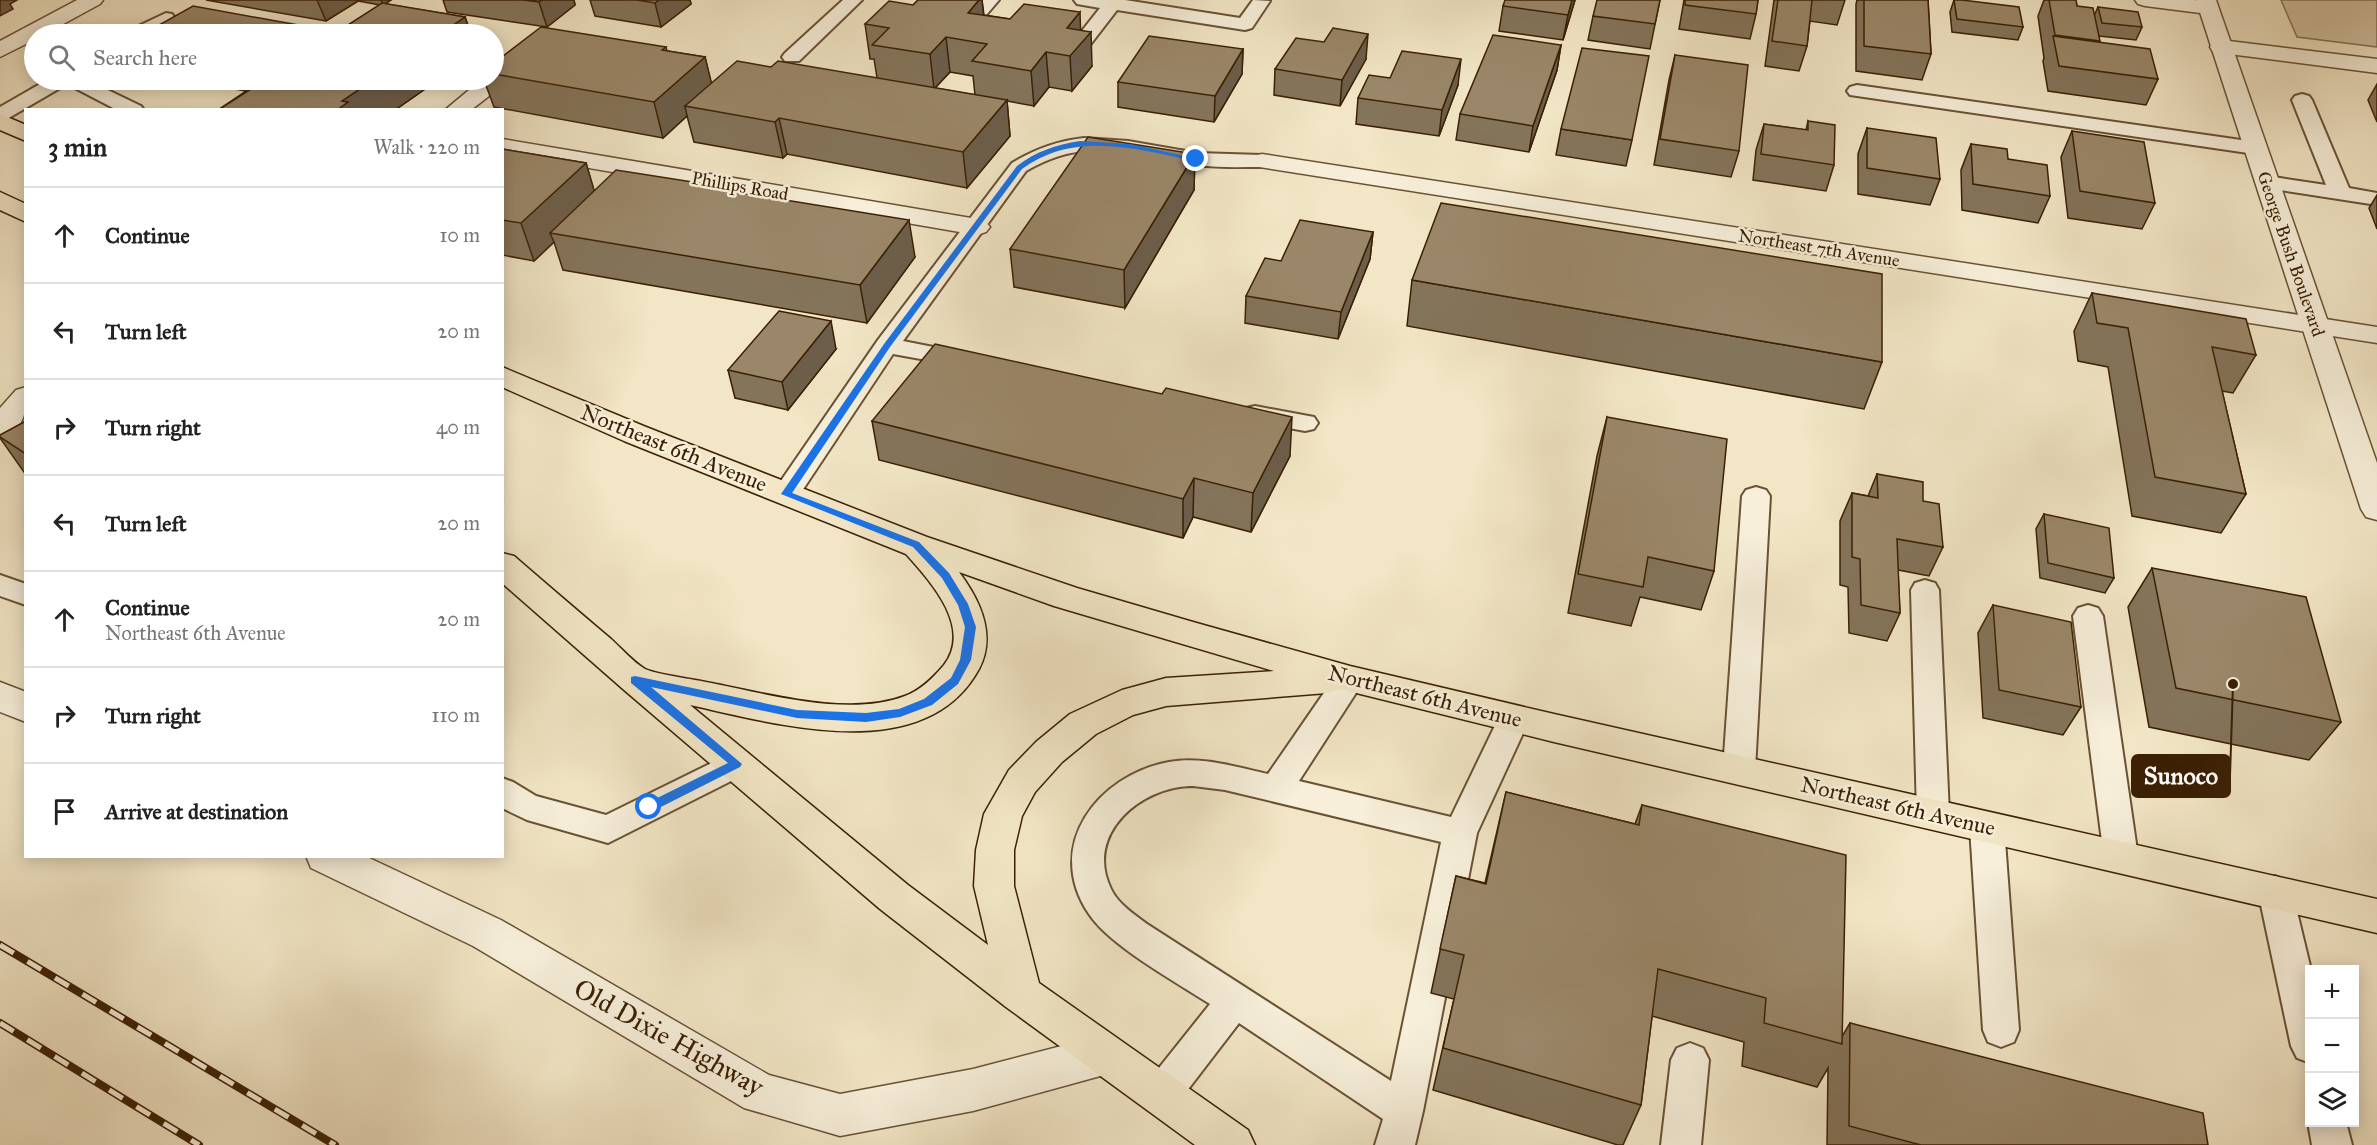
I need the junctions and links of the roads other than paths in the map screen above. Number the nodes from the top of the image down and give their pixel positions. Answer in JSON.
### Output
{"nodes":[{"id":1,"x":93,"y":0,"type":"edge"},
{"id":2,"x":853,"y":0,"type":"edge"},
{"id":3,"x":990,"y":0,"type":"edge"},
{"id":4,"x":1083,"y":0,"type":"edge"},
{"id":5,"x":2145,"y":0,"type":"edge"},
{"id":6,"x":1261,"y":1,"type":"edge"},
{"id":7,"x":1114,"y":2,"type":"edge"},
{"id":8,"x":2207,"y":4,"type":"edge"},
{"id":9,"x":166,"y":18,"type":"edge"},
{"id":10,"x":970,"y":23,"type":"edge"},
{"id":11,"x":48,"y":24,"type":"edge"},
{"id":12,"x":155,"y":24,"type":"edge"},
{"id":13,"x":24,"y":37,"type":"edge"},
{"id":14,"x":1083,"y":41,"type":"edge"},
{"id":15,"x":2221,"y":47,"type":"junction"},
{"id":16,"x":0,"y":50,"type":"edge"},
{"id":17,"x":528,"y":55,"type":"edge"},
{"id":18,"x":792,"y":57,"type":"dead end"},
{"id":19,"x":2377,"y":66,"type":"edge"},
{"id":20,"x":504,"y":73,"type":"edge"},
{"id":21,"x":43,"y":90,"type":"edge"},
{"id":22,"x":93,"y":90,"type":"edge"},
{"id":23,"x":482,"y":90,"type":"edge"},
{"id":24,"x":1857,"y":91,"type":"dead end"},
{"id":25,"x":2302,"y":100,"type":"dead end"},
{"id":26,"x":130,"y":108,"type":"edge"},
{"id":27,"x":459,"y":108,"type":"edge"},
{"id":28,"x":0,"y":115,"type":"edge"},
{"id":29,"x":0,"y":121,"type":"edge"},
{"id":30,"x":24,"y":133,"type":"edge"},
{"id":31,"x":504,"y":146,"type":"edge"},
{"id":32,"x":2255,"y":148,"type":"junction"},
{"id":33,"x":1262,"y":161,"type":"joint"},
{"id":34,"x":2267,"y":182,"type":"junction"},
{"id":35,"x":2340,"y":193,"type":"junction"},
{"id":36,"x":2377,"y":199,"type":"edge"},
{"id":37,"x":0,"y":200,"type":"edge"},
{"id":38,"x":24,"y":213,"type":"edge"},
{"id":39,"x":976,"y":227,"type":"junction"},
{"id":40,"x":2315,"y":326,"type":"junction"},
{"id":41,"x":2377,"y":336,"type":"edge"},
{"id":42,"x":887,"y":345,"type":"junction"},
{"id":43,"x":982,"y":363,"type":"edge"},
{"id":44,"x":504,"y":377,"type":"edge"},
{"id":45,"x":24,"y":398,"type":"edge"},
{"id":46,"x":1236,"y":410,"type":"edge"},
{"id":47,"x":1305,"y":423,"type":"dead end"},
{"id":48,"x":0,"y":428,"type":"edge"},
{"id":49,"x":786,"y":494,"type":"junction"},
{"id":50,"x":1756,"y":496,"type":"dead end"},
{"id":51,"x":2377,"y":509,"type":"edge"},
{"id":52,"x":916,"y":545,"type":"junction"},
{"id":53,"x":504,"y":566,"type":"edge"},
{"id":54,"x":0,"y":585,"type":"edge"},
{"id":55,"x":1925,"y":590,"type":"dead end"},
{"id":56,"x":24,"y":594,"type":"edge"},
{"id":57,"x":2088,"y":616,"type":"dead end"},
{"id":58,"x":1350,"y":678,"type":"junction"},
{"id":59,"x":635,"y":680,"type":"junction"},
{"id":60,"x":0,"y":696,"type":"edge"},
{"id":61,"x":24,"y":707,"type":"edge"},
{"id":62,"x":1514,"y":718,"type":"junction"},
{"id":63,"x":736,"y":764,"type":"junction"},
{"id":64,"x":1739,"y":770,"type":"junction"},
{"id":65,"x":1276,"y":789,"type":"junction"},
{"id":66,"x":504,"y":792,"type":"edge"},
{"id":67,"x":1933,"y":814,"type":"junction"},
{"id":68,"x":1988,"y":827,"type":"junction"},
{"id":69,"x":1460,"y":833,"type":"junction"},
{"id":70,"x":2121,"y":857,"type":"junction"},
{"id":71,"x":329,"y":858,"type":"edge"},
{"id":72,"x":2275,"y":891,"type":"junction"},
{"id":73,"x":2377,"y":916,"type":"edge"},
{"id":74,"x":1021,"y":994,"type":"junction"},
{"id":75,"x":1235,"y":1000,"type":"junction"},
{"id":76,"x":2305,"y":1024,"type":"edge"},
{"id":77,"x":2001,"y":1030,"type":"dead end"},
{"id":78,"x":1104,"y":1054,"type":"junction"},
{"id":79,"x":1690,"y":1060,"type":"dead end"},
{"id":80,"x":1160,"y":1096,"type":"junction"},
{"id":81,"x":2328,"y":1127,"type":"edge"},
{"id":82,"x":1399,"y":1128,"type":"edge"},
{"id":83,"x":1232,"y":1145,"type":"edge"},
{"id":84,"x":1681,"y":1145,"type":"edge"},
{"id":85,"x":2332,"y":1145,"type":"edge"}],
"edges":[{"from":1,"to":11,"type":"street"},
{"from":2,"to":18,"type":"lane"},
{"from":3,"to":10,"type":"lane"},
{"from":4,"to":7,"type":"lane"},
{"from":5,"to":8,"type":"street"},
{"from":6,"to":7,"type":"lane"},
{"from":7,"to":14,"type":"lane"},
{"from":8,"to":15,"type":"street","name":"George Bush Boulevard"},
{"from":9,"to":12,"type":"lane"},
{"from":13,"to":16,"type":"street"},
{"from":15,"to":19,"type":"street"},
{"from":15,"to":32,"type":"street","name":"George Bush Boulevard"},
{"from":17,"to":20,"type":"street"},
{"from":21,"to":28,"type":"lane"},
{"from":22,"to":26,"type":"lane"},
{"from":23,"to":27,"type":"street"},
{"from":24,"to":32,"type":"lane"},
{"from":25,"to":35,"type":"lane"},
{"from":29,"to":30,"type":"main road"},
{"from":31,"to":39,"type":"street","name":"Phillips Road"},
{"from":32,"to":34,"type":"street","name":"George Bush Boulevard"},
{"from":33,"to":39,"type":"lane"},
{"from":33,"to":40,"type":"street","name":"Northeast 7th Avenue"},
{"from":34,"to":35,"type":"lane"},
{"from":34,"to":40,"type":"street","name":"George Bush Boulevard"},
{"from":35,"to":36,"type":"lane"},
{"from":37,"to":38,"type":"main road"},
{"from":39,"to":42,"type":"lane"},
{"from":40,"to":41,"type":"street","name":"Northeast 7th Avenue"},
{"from":40,"to":51,"type":"street","name":"George Bush Boulevard"},
{"from":42,"to":43,"type":"lane"},
{"from":42,"to":49,"type":"lane"},
{"from":44,"to":49,"type":"main road","name":"Northeast 6th Avenue"},
{"from":45,"to":48,"type":"street"},
{"from":46,"to":47,"type":"lane"},
{"from":49,"to":52,"type":"main road","name":"Northeast 6th Avenue"},
{"from":50,"to":64,"type":"lane"},
{"from":52,"to":58,"type":"main road","name":"Northeast 6th Avenue"},
{"from":52,"to":59,"type":"main road"},
{"from":53,"to":59,"type":"main road"},
{"from":54,"to":56,"type":"lane"},
{"from":55,"to":67,"type":"lane"},
{"from":57,"to":70,"type":"lane"},
{"from":58,"to":62,"type":"main road","name":"Northeast 6th Avenue"},
{"from":58,"to":65,"type":"lane"},
{"from":58,"to":74,"type":"main road"},
{"from":59,"to":63,"type":"main road"},
{"from":60,"to":61,"type":"street"},
{"from":62,"to":64,"type":"main road","name":"Northeast 6th Avenue"},
{"from":62,"to":69,"type":"lane"},
{"from":63,"to":66,"type":"lane"},
{"from":63,"to":74,"type":"main road"},
{"from":64,"to":67,"type":"main road","name":"Northeast 6th Avenue"},
{"from":65,"to":69,"type":"lane"},
{"from":65,"to":75,"type":"lane"},
{"from":67,"to":68,"type":"main road","name":"Northeast 6th Avenue"},
{"from":68,"to":70,"type":"main road","name":"Northeast 6th Avenue"},
{"from":68,"to":77,"type":"lane"},
{"from":69,"to":82,"type":"lane"},
{"from":70,"to":72,"type":"main road","name":"Northeast 6th Avenue"},
{"from":71,"to":78,"type":"street","name":"Old Dixie Highway"},
{"from":72,"to":73,"type":"main road","name":"Northeast 6th Avenue"},
{"from":72,"to":76,"type":"lane"},
{"from":74,"to":78,"type":"main road"},
{"from":75,"to":80,"type":"lane"},
{"from":75,"to":82,"type":"lane"},
{"from":78,"to":80,"type":"main road"},
{"from":79,"to":84,"type":"lane"},
{"from":80,"to":83,"type":"main road"},
{"from":81,"to":85,"type":"lane"}]}
